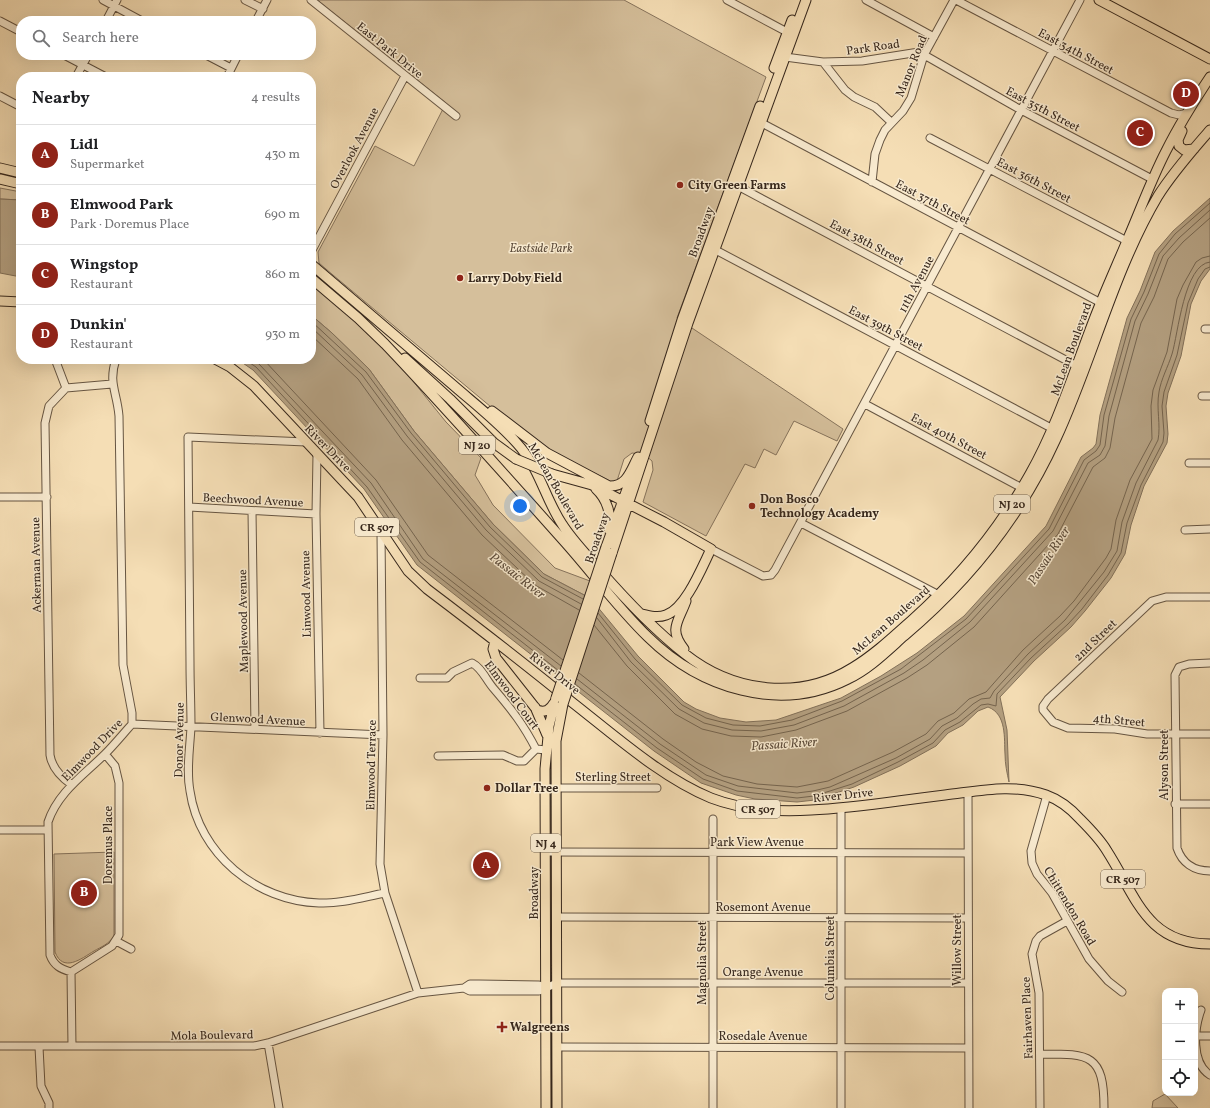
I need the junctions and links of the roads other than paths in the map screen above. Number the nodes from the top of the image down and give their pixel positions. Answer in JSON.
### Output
{"nodes":[{"id":1,"x":103,"y":0,"type":"edge"},
{"id":2,"x":245,"y":0,"type":"edge"},
{"id":3,"x":268,"y":0,"type":"edge"},
{"id":4,"x":311,"y":0,"type":"edge"},
{"id":5,"x":727,"y":0,"type":"edge"},
{"id":6,"x":800,"y":0,"type":"edge"},
{"id":7,"x":806,"y":0,"type":"edge"},
{"id":8,"x":866,"y":0,"type":"edge"},
{"id":9,"x":955,"y":0,"type":"edge"},
{"id":10,"x":1080,"y":0,"type":"edge"},
{"id":11,"x":1100,"y":0,"type":"edge"},
{"id":12,"x":116,"y":3,"type":"edge"},
{"id":13,"x":878,"y":3,"type":"edge"},
{"id":14,"x":263,"y":9,"type":"junction"},
{"id":15,"x":109,"y":16,"type":"edge"},
{"id":16,"x":135,"y":16,"type":"edge"},
{"id":17,"x":259,"y":16,"type":"edge"},
{"id":18,"x":0,"y":21,"type":"edge"},
{"id":19,"x":16,"y":29,"type":"edge"},
{"id":20,"x":788,"y":32,"type":"junction"},
{"id":21,"x":934,"y":37,"type":"junction"},
{"id":22,"x":1052,"y":52,"type":"junction"},
{"id":23,"x":924,"y":55,"type":"junction"},
{"id":24,"x":785,"y":57,"type":"junction"},
{"id":25,"x":1210,"y":59,"type":"edge"},
{"id":26,"x":74,"y":60,"type":"edge"},
{"id":27,"x":86,"y":60,"type":"edge"},
{"id":28,"x":216,"y":60,"type":"edge"},
{"id":29,"x":235,"y":60,"type":"edge"},
{"id":30,"x":823,"y":62,"type":"junction"},
{"id":31,"x":83,"y":65,"type":"junction"},
{"id":32,"x":231,"y":68,"type":"junction"},
{"id":33,"x":79,"y":72,"type":"edge"},
{"id":34,"x":96,"y":72,"type":"edge"},
{"id":35,"x":229,"y":72,"type":"edge"},
{"id":36,"x":405,"y":76,"type":"junction"},
{"id":37,"x":1210,"y":77,"type":"edge"},
{"id":38,"x":1210,"y":84,"type":"edge"},
{"id":39,"x":0,"y":96,"type":"edge"},
{"id":40,"x":16,"y":104,"type":"edge"},
{"id":41,"x":1021,"y":110,"type":"junction"},
{"id":42,"x":1187,"y":113,"type":"junction"},
{"id":43,"x":456,"y":116,"type":"dead end"},
{"id":44,"x":758,"y":121,"type":"junction"},
{"id":45,"x":891,"y":122,"type":"junction"},
{"id":46,"x":1210,"y":130,"type":"edge"},
{"id":47,"x":930,"y":138,"type":"dead end"},
{"id":48,"x":1194,"y":149,"type":"junction"},
{"id":49,"x":0,"y":168,"type":"edge"},
{"id":50,"x":990,"y":169,"type":"junction"},
{"id":51,"x":16,"y":172,"type":"edge"},
{"id":52,"x":0,"y":178,"type":"edge"},
{"id":53,"x":1152,"y":180,"type":"junction"},
{"id":54,"x":872,"y":182,"type":"junction"},
{"id":55,"x":16,"y":183,"type":"edge"},
{"id":56,"x":735,"y":184,"type":"junction"},
{"id":57,"x":959,"y":228,"type":"junction"},
{"id":58,"x":1127,"y":241,"type":"junction"},
{"id":59,"x":316,"y":243,"type":"edge"},
{"id":60,"x":711,"y":247,"type":"junction"},
{"id":61,"x":316,"y":268,"type":"edge"},
{"id":62,"x":316,"y":282,"type":"edge"},
{"id":63,"x":928,"y":286,"type":"junction"},
{"id":64,"x":0,"y":301,"type":"edge"},
{"id":65,"x":16,"y":302,"type":"edge"},
{"id":66,"x":1101,"y":303,"type":"junction"},
{"id":67,"x":373,"y":332,"type":"junction"},
{"id":68,"x":896,"y":345,"type":"junction"},
{"id":69,"x":57,"y":364,"type":"edge"},
{"id":70,"x":115,"y":364,"type":"edge"},
{"id":71,"x":224,"y":364,"type":"edge"},
{"id":72,"x":1077,"y":366,"type":"junction"},
{"id":73,"x":440,"y":374,"type":"junction"},
{"id":74,"x":112,"y":384,"type":"junction"},
{"id":75,"x":66,"y":388,"type":"junction"},
{"id":76,"x":865,"y":404,"type":"junction"},
{"id":77,"x":1053,"y":429,"type":"junction"},
{"id":78,"x":306,"y":442,"type":"junction"},
{"id":79,"x":317,"y":454,"type":"junction"},
{"id":80,"x":641,"y":458,"type":"junction"},
{"id":81,"x":1189,"y":463,"type":"dead end"},
{"id":82,"x":1210,"y":463,"type":"edge"},
{"id":83,"x":592,"y":485,"type":"junction"},
{"id":84,"x":1022,"y":488,"type":"junction"},
{"id":85,"x":0,"y":497,"type":"edge"},
{"id":86,"x":47,"y":497,"type":"junction"},
{"id":87,"x":626,"y":502,"type":"junction"},
{"id":88,"x":189,"y":507,"type":"junction"},
{"id":89,"x":252,"y":511,"type":"junction"},
{"id":90,"x":316,"y":514,"type":"junction"},
{"id":91,"x":654,"y":517,"type":"junction"},
{"id":92,"x":801,"y":523,"type":"junction"},
{"id":93,"x":1210,"y":529,"type":"edge"},
{"id":94,"x":1185,"y":530,"type":"dead end"},
{"id":95,"x":381,"y":532,"type":"junction"},
{"id":96,"x":711,"y":549,"type":"junction"},
{"id":97,"x":609,"y":550,"type":"junction"},
{"id":98,"x":688,"y":593,"type":"junction"},
{"id":99,"x":939,"y":595,"type":"junction"},
{"id":100,"x":1210,"y":597,"type":"edge"},
{"id":101,"x":638,"y":612,"type":"junction"},
{"id":102,"x":495,"y":641,"type":"junction"},
{"id":103,"x":692,"y":660,"type":"junction"},
{"id":104,"x":1210,"y":663,"type":"edge"},
{"id":105,"x":420,"y":678,"type":"dead end"},
{"id":106,"x":559,"y":701,"type":"junction"},
{"id":107,"x":535,"y":707,"type":"junction"},
{"id":108,"x":132,"y":724,"type":"junction"},
{"id":109,"x":191,"y":727,"type":"junction"},
{"id":110,"x":255,"y":729,"type":"junction"},
{"id":111,"x":1074,"y":729,"type":"joint"},
{"id":112,"x":320,"y":733,"type":"junction"},
{"id":113,"x":1175,"y":734,"type":"junction"},
{"id":114,"x":1210,"y":734,"type":"edge"},
{"id":115,"x":383,"y":735,"type":"junction"},
{"id":116,"x":547,"y":739,"type":"junction"},
{"id":117,"x":536,"y":749,"type":"junction"},
{"id":118,"x":546,"y":750,"type":"junction"},
{"id":119,"x":105,"y":754,"type":"junction"},
{"id":120,"x":438,"y":756,"type":"dead end"},
{"id":121,"x":72,"y":785,"type":"junction"},
{"id":122,"x":545,"y":788,"type":"junction"},
{"id":123,"x":556,"y":788,"type":"junction"},
{"id":124,"x":657,"y":788,"type":"dead end"},
{"id":125,"x":972,"y":792,"type":"junction"},
{"id":126,"x":1047,"y":795,"type":"junction"},
{"id":127,"x":1175,"y":804,"type":"junction"},
{"id":128,"x":1210,"y":804,"type":"edge"},
{"id":129,"x":841,"y":808,"type":"junction"},
{"id":130,"x":713,"y":819,"type":"dead end"},
{"id":131,"x":0,"y":830,"type":"edge"},
{"id":132,"x":48,"y":830,"type":"junction"},
{"id":133,"x":546,"y":852,"type":"junction"},
{"id":134,"x":557,"y":852,"type":"junction"},
{"id":135,"x":713,"y":852,"type":"junction"},
{"id":136,"x":841,"y":853,"type":"junction"},
{"id":137,"x":968,"y":853,"type":"junction"},
{"id":138,"x":1210,"y":871,"type":"edge"},
{"id":139,"x":385,"y":893,"type":"junction"},
{"id":140,"x":557,"y":917,"type":"junction"},
{"id":141,"x":713,"y":918,"type":"junction"},
{"id":142,"x":841,"y":918,"type":"junction"},
{"id":143,"x":968,"y":918,"type":"junction"},
{"id":144,"x":1067,"y":920,"type":"junction"},
{"id":145,"x":116,"y":941,"type":"junction"},
{"id":146,"x":1210,"y":944,"type":"edge"},
{"id":147,"x":131,"y":949,"type":"dead end"},
{"id":148,"x":71,"y":972,"type":"junction"},
{"id":149,"x":557,"y":983,"type":"junction"},
{"id":150,"x":713,"y":983,"type":"junction"},
{"id":151,"x":841,"y":983,"type":"junction"},
{"id":152,"x":968,"y":983,"type":"junction"},
{"id":153,"x":546,"y":988,"type":"junction"},
{"id":154,"x":1122,"y":992,"type":"dead end"},
{"id":155,"x":418,"y":993,"type":"junction"},
{"id":156,"x":1201,"y":1010,"type":"dead end"},
{"id":157,"x":1198,"y":1024,"type":"edge"},
{"id":158,"x":1198,"y":1036,"type":"edge"},
{"id":159,"x":1210,"y":1036,"type":"edge"},
{"id":160,"x":268,"y":1044,"type":"junction"},
{"id":161,"x":0,"y":1046,"type":"edge"},
{"id":162,"x":72,"y":1046,"type":"junction"},
{"id":163,"x":39,"y":1047,"type":"junction"},
{"id":164,"x":557,"y":1047,"type":"junction"},
{"id":165,"x":713,"y":1047,"type":"junction"},
{"id":166,"x":841,"y":1047,"type":"junction"},
{"id":167,"x":968,"y":1048,"type":"junction"},
{"id":168,"x":1040,"y":1054,"type":"junction"},
{"id":169,"x":1198,"y":1060,"type":"edge"},
{"id":170,"x":1210,"y":1075,"type":"edge"},
{"id":171,"x":51,"y":1106,"type":"edge"},
{"id":172,"x":279,"y":1108,"type":"edge"},
{"id":173,"x":546,"y":1108,"type":"edge"},
{"id":174,"x":557,"y":1108,"type":"edge"},
{"id":175,"x":713,"y":1108,"type":"edge"},
{"id":176,"x":840,"y":1108,"type":"edge"},
{"id":177,"x":968,"y":1108,"type":"edge"},
{"id":178,"x":1040,"y":1108,"type":"edge"},
{"id":179,"x":1104,"y":1108,"type":"edge"}],
"edges":[{"from":1,"to":12,"type":"street"},
{"from":2,"to":14,"type":"street"},
{"from":3,"to":14,"type":"street"},
{"from":4,"to":36,"type":"street","name":"East Park Drive"},
{"from":5,"to":20,"type":"street"},
{"from":6,"to":20,"type":"main road","name":"Broadway"},
{"from":7,"to":24,"type":"main road","name":"Broadway"},
{"from":8,"to":13,"type":"street"},
{"from":9,"to":21,"type":"street","name":"Manor Road"},
{"from":9,"to":22,"type":"street","name":"East 34th Street"},
{"from":10,"to":22,"type":"street","name":"11th Avenue"},
{"from":11,"to":25,"type":"main road"},
{"from":12,"to":15,"type":"street"},
{"from":12,"to":16,"type":"street"},
{"from":13,"to":21,"type":"street"},
{"from":14,"to":17,"type":"street"},
{"from":18,"to":19,"type":"street"},
{"from":20,"to":44,"type":"main road","name":"Broadway"},
{"from":21,"to":23,"type":"street","name":"Manor Road"},
{"from":22,"to":41,"type":"street","name":"11th Avenue"},
{"from":22,"to":42,"type":"street","name":"East 34th Street"},
{"from":23,"to":30,"type":"street","name":"Park Road"},
{"from":23,"to":41,"type":"street","name":"East 35th Street"},
{"from":23,"to":45,"type":"street","name":"Manor Road"},
{"from":24,"to":30,"type":"street","name":"Park Road"},
{"from":24,"to":44,"type":"main road","name":"Broadway"},
{"from":26,"to":31,"type":"street"},
{"from":27,"to":31,"type":"street"},
{"from":28,"to":32,"type":"street"},
{"from":29,"to":32,"type":"street"},
{"from":30,"to":45,"type":"street"},
{"from":31,"to":33,"type":"street"},
{"from":31,"to":34,"type":"street"},
{"from":32,"to":35,"type":"street"},
{"from":36,"to":43,"type":"street","name":"East Park Drive"},
{"from":36,"to":59,"type":"street","name":"Overlook Avenue"},
{"from":37,"to":42,"type":"main road","name":"McLean Boulevard","number":"NJ 20"},
{"from":38,"to":48,"type":"main road"},
{"from":39,"to":40,"type":"street"},
{"from":41,"to":50,"type":"street","name":"11th Avenue"},
{"from":41,"to":53,"type":"street","name":"East 35th Street"},
{"from":42,"to":53,"type":"main road","name":"McLean Boulevard","number":"NJ 20"},
{"from":44,"to":54,"type":"street","name":"East 37th Street"},
{"from":44,"to":56,"type":"main road","name":"Broadway"},
{"from":45,"to":54,"type":"street","name":"Manor Road"},
{"from":46,"to":48,"type":"main road","name":"McLean Boulevard","number":"NJ 20"},
{"from":47,"to":50,"type":"street","name":"East 36th Street"},
{"from":48,"to":67,"type":"main road","name":"McLean Boulevard","number":"NJ 20"},
{"from":49,"to":51,"type":"main road"},
{"from":50,"to":57,"type":"street","name":"11th Avenue"},
{"from":50,"to":58,"type":"street","name":"East 36th Street"},
{"from":52,"to":55,"type":"main road"},
{"from":53,"to":58,"type":"main road","name":"McLean Boulevard","number":"NJ 20"},
{"from":54,"to":57,"type":"street","name":"East 37th Street"},
{"from":56,"to":60,"type":"main road","name":"Broadway"},
{"from":56,"to":63,"type":"street","name":"East 38th Street"},
{"from":57,"to":63,"type":"street","name":"11th Avenue"},
{"from":57,"to":66,"type":"street","name":"East 37th Street"},
{"from":58,"to":66,"type":"main road","name":"McLean Boulevard","number":"NJ 20"},
{"from":60,"to":68,"type":"street","name":"East 39th Street"},
{"from":60,"to":80,"type":"main road","name":"Broadway"},
{"from":61,"to":73,"type":"main road","name":"McLean Boulevard","number":"NJ 20"},
{"from":62,"to":67,"type":"main road","name":"McLean Boulevard","number":"NJ 20"},
{"from":63,"to":68,"type":"street","name":"11th Avenue"},
{"from":63,"to":72,"type":"street","name":"East 38th Street"},
{"from":64,"to":65,"type":"main road"},
{"from":66,"to":72,"type":"main road","name":"McLean Boulevard","number":"NJ 20"},
{"from":67,"to":83,"type":"main road","bridge":true},
{"from":68,"to":76,"type":"street","name":"11th Avenue"},
{"from":68,"to":77,"type":"street","name":"East 39th Street"},
{"from":69,"to":75,"type":"street"},
{"from":70,"to":74,"type":"street","name":"Elmwood Drive"},
{"from":71,"to":78,"type":"main road","name":"River Drive","number":"CR 507"},
{"from":72,"to":77,"type":"main road","name":"McLean Boulevard","number":"NJ 20"},
{"from":73,"to":80,"type":"main road"},
{"from":73,"to":101,"type":"main road","name":"McLean Boulevard","number":"NJ 20"},
{"from":74,"to":75,"type":"street"},
{"from":74,"to":108,"type":"street","name":"Elmwood Drive"},
{"from":75,"to":86,"type":"street","name":"Ackerman Avenue"},
{"from":76,"to":84,"type":"street","name":"East 40th Street"},
{"from":76,"to":92,"type":"street","name":"11th Avenue"},
{"from":77,"to":84,"type":"main road","name":"McLean Boulevard","number":"NJ 20"},
{"from":78,"to":79,"type":"main road","name":"River Drive","number":"CR 507"},
{"from":78,"to":88,"type":"street","name":"Donor Avenue"},
{"from":79,"to":90,"type":"street","name":"Linwood Avenue"},
{"from":79,"to":95,"type":"main road","name":"River Drive","number":"CR 507"},
{"from":80,"to":87,"type":"main road","name":"Broadway","number":"NJ 4"},
{"from":81,"to":82,"type":"street"},
{"from":83,"to":87,"type":"main road"},
{"from":83,"to":97,"type":"main road"},
{"from":84,"to":99,"type":"main road","name":"McLean Boulevard","number":"NJ 20"},
{"from":85,"to":86,"type":"street"},
{"from":86,"to":121,"type":"street","name":"Ackerman Avenue"},
{"from":87,"to":91,"type":"main road"},
{"from":87,"to":97,"type":"main road","name":"Broadway","number":"NJ 4"},
{"from":88,"to":89,"type":"street","name":"Beechwood Avenue"},
{"from":88,"to":109,"type":"street","name":"Donor Avenue"},
{"from":89,"to":90,"type":"street","name":"Beechwood Avenue"},
{"from":89,"to":110,"type":"street","name":"Maplewood Avenue"},
{"from":90,"to":112,"type":"street","name":"Linwood Avenue"},
{"from":91,"to":96,"type":"main road"},
{"from":91,"to":97,"type":"main road"},
{"from":92,"to":96,"type":"street","name":"11th Avenue"},
{"from":92,"to":99,"type":"street"},
{"from":93,"to":94,"type":"street"},
{"from":95,"to":102,"type":"main road","name":"River Drive","number":"CR 507"},
{"from":95,"to":115,"type":"street","name":"Elmwood Terrace"},
{"from":96,"to":98,"type":"main road"},
{"from":97,"to":106,"type":"main road","name":"Broadway","number":"NJ 4","bridge":true},
{"from":98,"to":101,"type":"main road"},
{"from":98,"to":103,"type":"main road"},
{"from":99,"to":103,"type":"main road","name":"McLean Boulevard","number":"NJ 20"},
{"from":100,"to":111,"type":"street","name":"2nd Street"},
{"from":101,"to":103,"type":"main road","name":"McLean Boulevard","number":"NJ 20"},
{"from":102,"to":107,"type":"main road"},
{"from":102,"to":129,"type":"main road","name":"River Drive","number":"CR 507"},
{"from":104,"to":113,"type":"street","name":"Alyson Street"},
{"from":105,"to":117,"type":"street","name":"Elmwood Court"},
{"from":106,"to":107,"type":"main road"},
{"from":106,"to":116,"type":"main road","name":"Broadway","number":"NJ 4"},
{"from":106,"to":123,"type":"main road","name":"Broadway","number":"NJ 4"},
{"from":107,"to":116,"type":"main road"},
{"from":108,"to":109,"type":"street","name":"Glenwood Avenue"},
{"from":108,"to":119,"type":"street","name":"Elmwood Drive"},
{"from":109,"to":110,"type":"street","name":"Glenwood Avenue"},
{"from":109,"to":139,"type":"street","name":"Donor Avenue"},
{"from":110,"to":112,"type":"street","name":"Glenwood Avenue"},
{"from":111,"to":113,"type":"street","name":"4th Street"},
{"from":112,"to":115,"type":"street","name":"Glenwood Avenue"},
{"from":113,"to":114,"type":"street","name":"4th Street"},
{"from":113,"to":127,"type":"street","name":"Alyson Street"},
{"from":115,"to":139,"type":"street","name":"Elmwood Terrace"},
{"from":116,"to":118,"type":"main road","name":"Broadway","number":"NJ 4"},
{"from":117,"to":118,"type":"street","name":"Elmwood Court"},
{"from":117,"to":120,"type":"street","name":"Elmwood Court"},
{"from":118,"to":122,"type":"main road","name":"Broadway","number":"NJ 4"},
{"from":119,"to":121,"type":"street","name":"Elmwood Drive"},
{"from":119,"to":145,"type":"street","name":"Doremus Place"},
{"from":121,"to":132,"type":"street","name":"Elmwood Drive"},
{"from":122,"to":123,"type":"street","name":"Sterling Street"},
{"from":122,"to":133,"type":"main road","name":"Broadway","number":"NJ 4"},
{"from":123,"to":124,"type":"street","name":"Sterling Street"},
{"from":123,"to":134,"type":"main road","name":"Broadway","number":"NJ 4"},
{"from":125,"to":126,"type":"main road","number":"CR 507"},
{"from":125,"to":129,"type":"main road","name":"River Drive","number":"CR 507"},
{"from":125,"to":137,"type":"street","name":"Willow Street"},
{"from":126,"to":144,"type":"street","name":"Chittendon Road"},
{"from":126,"to":146,"type":"main road","number":"CR 507"},
{"from":127,"to":128,"type":"street"},
{"from":127,"to":138,"type":"street","name":"Alyson Street"},
{"from":129,"to":136,"type":"street","name":"Columbia Street"},
{"from":130,"to":135,"type":"street","name":"Magnolia Street"},
{"from":131,"to":132,"type":"street"},
{"from":132,"to":148,"type":"street","name":"Elmwood Drive"},
{"from":133,"to":134,"type":"street","name":"Park View Avenue"},
{"from":133,"to":153,"type":"main road","name":"Broadway","number":"NJ 4"},
{"from":134,"to":135,"type":"street","name":"Park View Avenue"},
{"from":134,"to":140,"type":"main road","name":"Broadway","number":"NJ 4"},
{"from":135,"to":136,"type":"street","name":"Park View Avenue"},
{"from":135,"to":141,"type":"street","name":"Magnolia Street"},
{"from":136,"to":137,"type":"street","name":"Park View Avenue"},
{"from":136,"to":142,"type":"street","name":"Columbia Street"},
{"from":137,"to":143,"type":"street","name":"Willow Street"},
{"from":139,"to":155,"type":"street","name":"Elmwood Terrace"},
{"from":140,"to":141,"type":"street","name":"Rosemont Avenue"},
{"from":140,"to":149,"type":"main road","name":"Broadway","number":"NJ 4"},
{"from":141,"to":142,"type":"street","name":"Rosemont Avenue"},
{"from":141,"to":150,"type":"street","name":"Magnolia Street"},
{"from":142,"to":143,"type":"street","name":"Rosemont Avenue"},
{"from":142,"to":151,"type":"street","name":"Columbia Street"},
{"from":143,"to":152,"type":"street","name":"Willow Street"},
{"from":144,"to":154,"type":"street","name":"Chittendon Road"},
{"from":144,"to":168,"type":"street","name":"Fairhaven Place"},
{"from":145,"to":147,"type":"street"},
{"from":145,"to":148,"type":"street"},
{"from":148,"to":162,"type":"street"},
{"from":149,"to":150,"type":"street","name":"Orange Avenue"},
{"from":149,"to":153,"type":"street"},
{"from":149,"to":164,"type":"main road","name":"Broadway","number":"NJ 4"},
{"from":150,"to":151,"type":"street","name":"Orange Avenue"},
{"from":150,"to":165,"type":"street","name":"Magnolia Street"},
{"from":151,"to":152,"type":"street","name":"Orange Avenue"},
{"from":151,"to":166,"type":"street","name":"Columbia Street"},
{"from":152,"to":167,"type":"street","name":"Willow Street"},
{"from":153,"to":155,"type":"street","name":"Mola Boulevard"},
{"from":153,"to":173,"type":"main road","name":"Broadway","number":"NJ 4"},
{"from":155,"to":160,"type":"street","name":"Mola Boulevard"},
{"from":156,"to":157,"type":"street"},
{"from":158,"to":159,"type":"street"},
{"from":160,"to":162,"type":"street","name":"Mola Boulevard"},
{"from":160,"to":172,"type":"street"},
{"from":161,"to":163,"type":"street","name":"Mola Boulevard"},
{"from":162,"to":163,"type":"street","name":"Mola Boulevard"},
{"from":163,"to":171,"type":"street"},
{"from":164,"to":165,"type":"street","name":"Rosedale Avenue"},
{"from":164,"to":174,"type":"main road","name":"Broadway","number":"NJ 4"},
{"from":165,"to":166,"type":"street","name":"Rosedale Avenue"},
{"from":165,"to":175,"type":"street","name":"Magnolia Street"},
{"from":166,"to":167,"type":"street","name":"Rosedale Avenue"},
{"from":166,"to":176,"type":"street","name":"Columbia Street"},
{"from":167,"to":177,"type":"street","name":"Willow Street"},
{"from":168,"to":178,"type":"street","name":"Fairhaven Place"},
{"from":168,"to":179,"type":"street"},
{"from":169,"to":170,"type":"street"}]}
